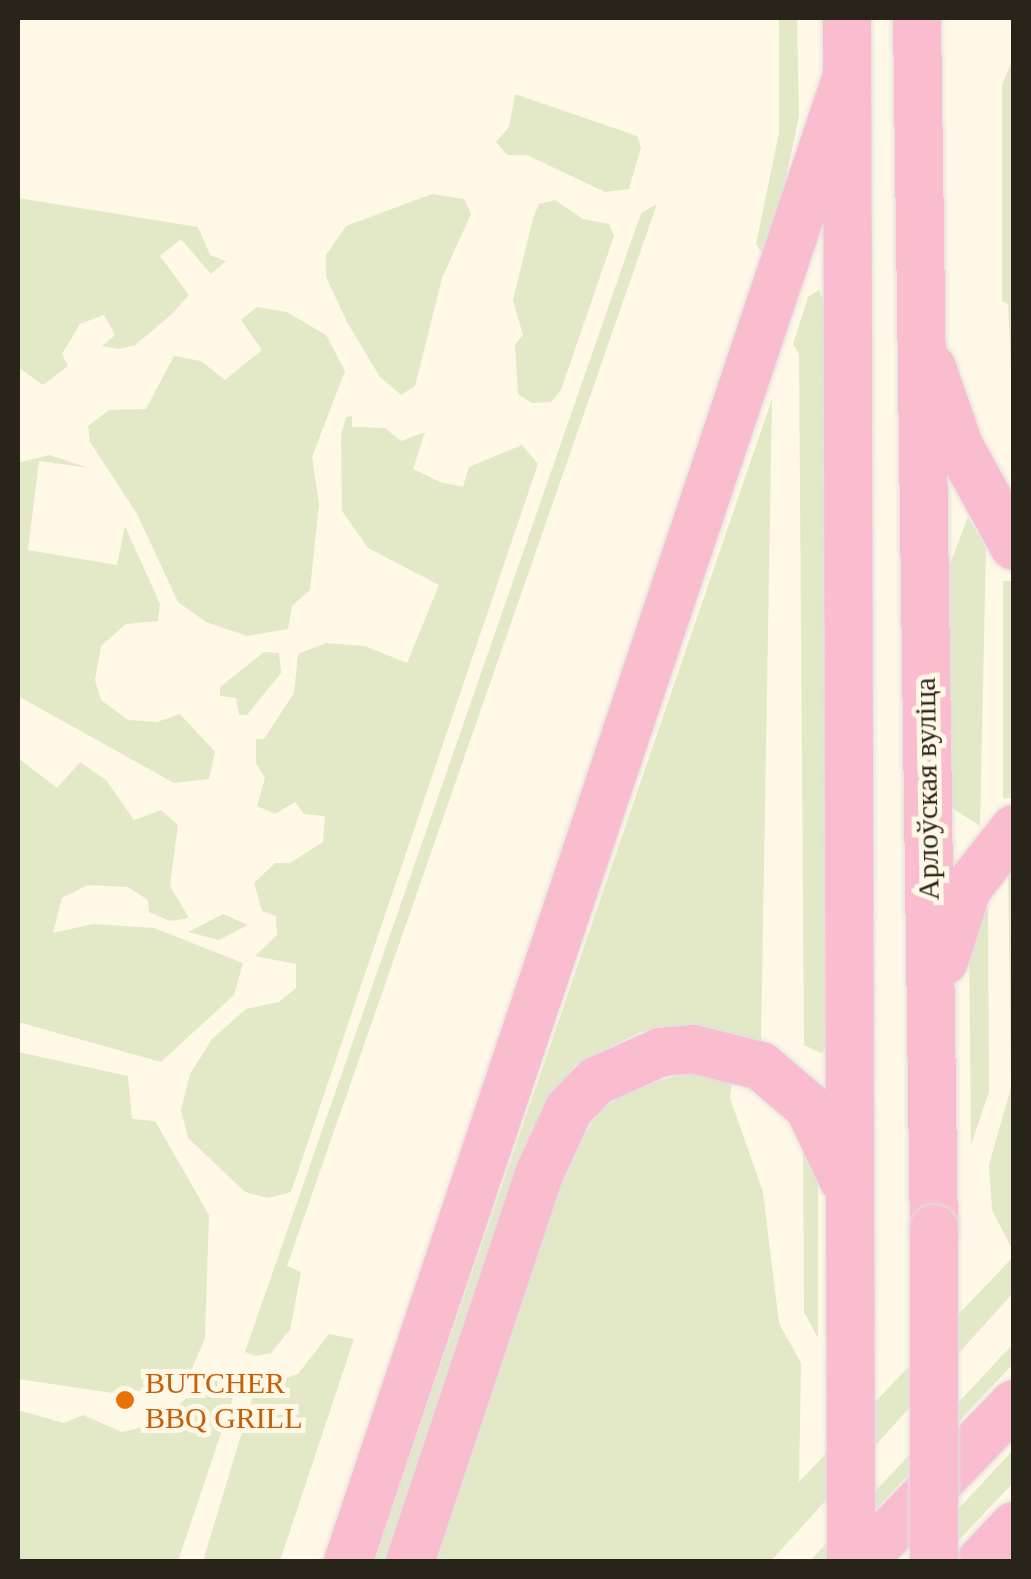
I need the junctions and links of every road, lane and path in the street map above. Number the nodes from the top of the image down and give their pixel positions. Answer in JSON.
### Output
{"nodes":[{"id":1,"x":846,"y":18,"type":"edge"},
{"id":2,"x":916,"y":18,"type":"edge"},
{"id":3,"x":847,"y":76,"type":"junction"},
{"id":4,"x":917,"y":322,"type":"junction"},
{"id":5,"x":1014,"y":546,"type":"edge"},
{"id":6,"x":1014,"y":829,"type":"edge"},
{"id":7,"x":932,"y":1038,"type":"junction"},
{"id":8,"x":850,"y":1197,"type":"junction"},
{"id":9,"x":1014,"y":1404,"type":"edge"},
{"id":10,"x":1014,"y":1526,"type":"edge"},
{"id":11,"x":348,"y":1562,"type":"edge"},
{"id":12,"x":410,"y":1562,"type":"edge"},
{"id":13,"x":851,"y":1562,"type":"edge"},
{"id":14,"x":862,"y":1562,"type":"edge"},
{"id":15,"x":934,"y":1562,"type":"edge"},
{"id":16,"x":980,"y":1562,"type":"edge"}],
"edges":[{"from":1,"to":3,"type":"main road"},
{"from":2,"to":4,"type":"main road","name":"Арлоўская вуліца"},
{"from":3,"to":8,"type":"main road"},
{"from":3,"to":11,"type":"main road"},
{"from":4,"to":5,"type":"main road"},
{"from":4,"to":7,"type":"main road","name":"Арлоўская вуліца"},
{"from":6,"to":7,"type":"main road"},
{"from":7,"to":15,"type":"main road","name":"Арлоўская вуліца","bridge":true},
{"from":8,"to":12,"type":"main road"},
{"from":8,"to":13,"type":"main road"},
{"from":9,"to":14,"type":"main road"},
{"from":10,"to":16,"type":"main road"}]}
